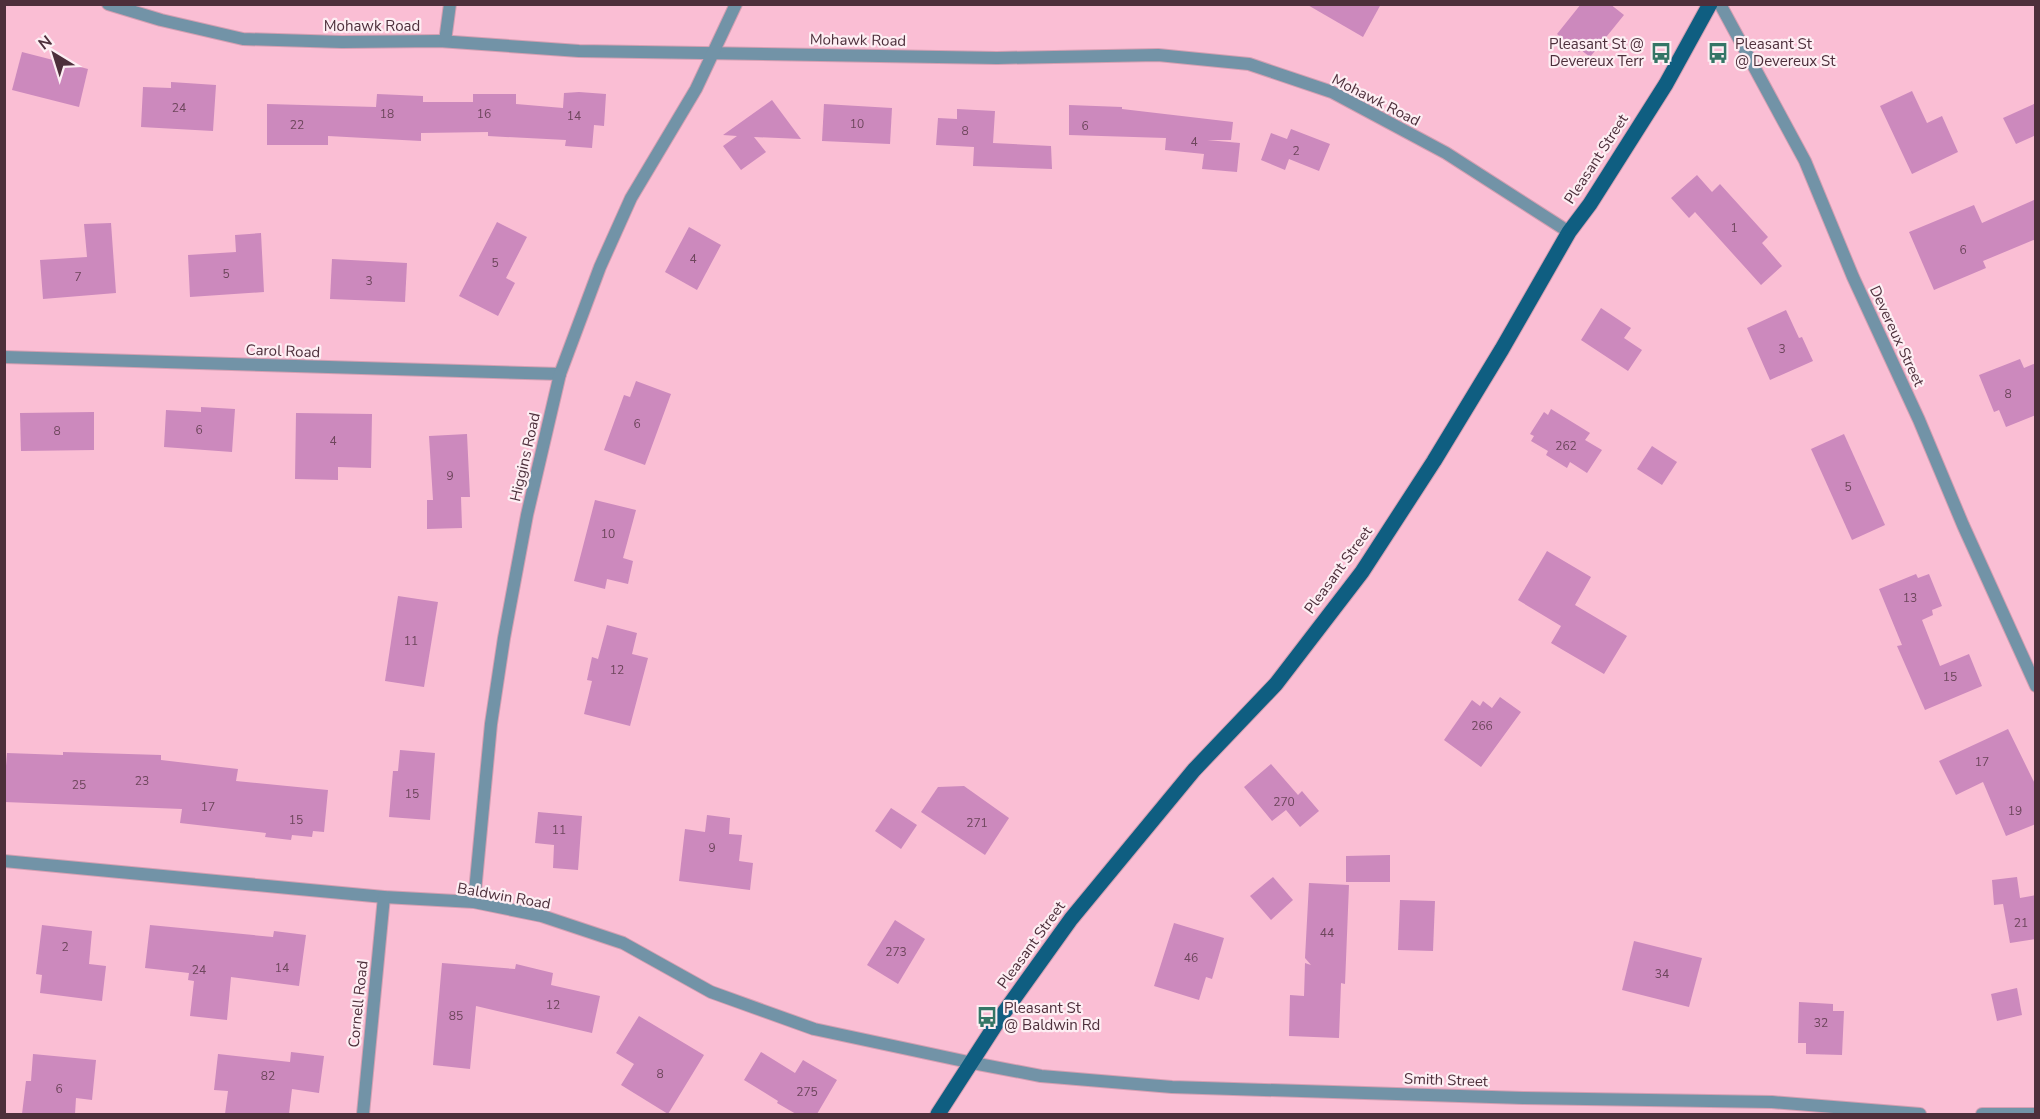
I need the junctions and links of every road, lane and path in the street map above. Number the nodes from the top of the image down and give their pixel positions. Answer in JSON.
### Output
{"nodes":[{"id":1,"x":108,"y":4,"type":"edge"},
{"id":2,"x":450,"y":4,"type":"edge"},
{"id":3,"x":736,"y":4,"type":"edge"},
{"id":4,"x":1710,"y":4,"type":"edge"},
{"id":5,"x":1720,"y":4,"type":"edge"},
{"id":6,"x":445,"y":41,"type":"junction"},
{"id":7,"x":715,"y":51,"type":"junction"},
{"id":8,"x":1569,"y":232,"type":"junction"},
{"id":9,"x":4,"y":357,"type":"edge"},
{"id":10,"x":560,"y":374,"type":"junction"},
{"id":11,"x":2036,"y":686,"type":"edge"},
{"id":12,"x":4,"y":861,"type":"edge"},
{"id":13,"x":384,"y":897,"type":"junction"},
{"id":14,"x":474,"y":902,"type":"junction"},
{"id":15,"x":973,"y":1063,"type":"junction"},
{"id":16,"x":363,"y":1114,"type":"edge"},
{"id":17,"x":938,"y":1114,"type":"edge"},
{"id":18,"x":1920,"y":1114,"type":"edge"},
{"id":19,"x":1982,"y":1114,"type":"edge"},
{"id":20,"x":2036,"y":1114,"type":"edge"}],
"edges":[{"from":1,"to":6,"type":"street","name":"Mohawk Road"},
{"from":2,"to":6,"type":"street"},
{"from":3,"to":7,"type":"street","name":"Higgins Road"},
{"from":4,"to":8,"type":"main road","name":"Pleasant Street"},
{"from":5,"to":11,"type":"street","name":"Devereux Street"},
{"from":6,"to":7,"type":"street","name":"Mohawk Road"},
{"from":7,"to":8,"type":"street","name":"Mohawk Road"},
{"from":7,"to":10,"type":"street","name":"Higgins Road"},
{"from":8,"to":15,"type":"main road","name":"Pleasant Street"},
{"from":9,"to":10,"type":"street","name":"Carol Road"},
{"from":10,"to":14,"type":"street","name":"Higgins Road"},
{"from":12,"to":13,"type":"street","name":"Baldwin Road"},
{"from":13,"to":14,"type":"street","name":"Baldwin Road"},
{"from":13,"to":16,"type":"street","name":"Cornell Road"},
{"from":14,"to":15,"type":"street","name":"Baldwin Road"},
{"from":15,"to":17,"type":"main road","name":"Pleasant Street"},
{"from":15,"to":18,"type":"street","name":"Smith Street"},
{"from":19,"to":20,"type":"street"}]}
